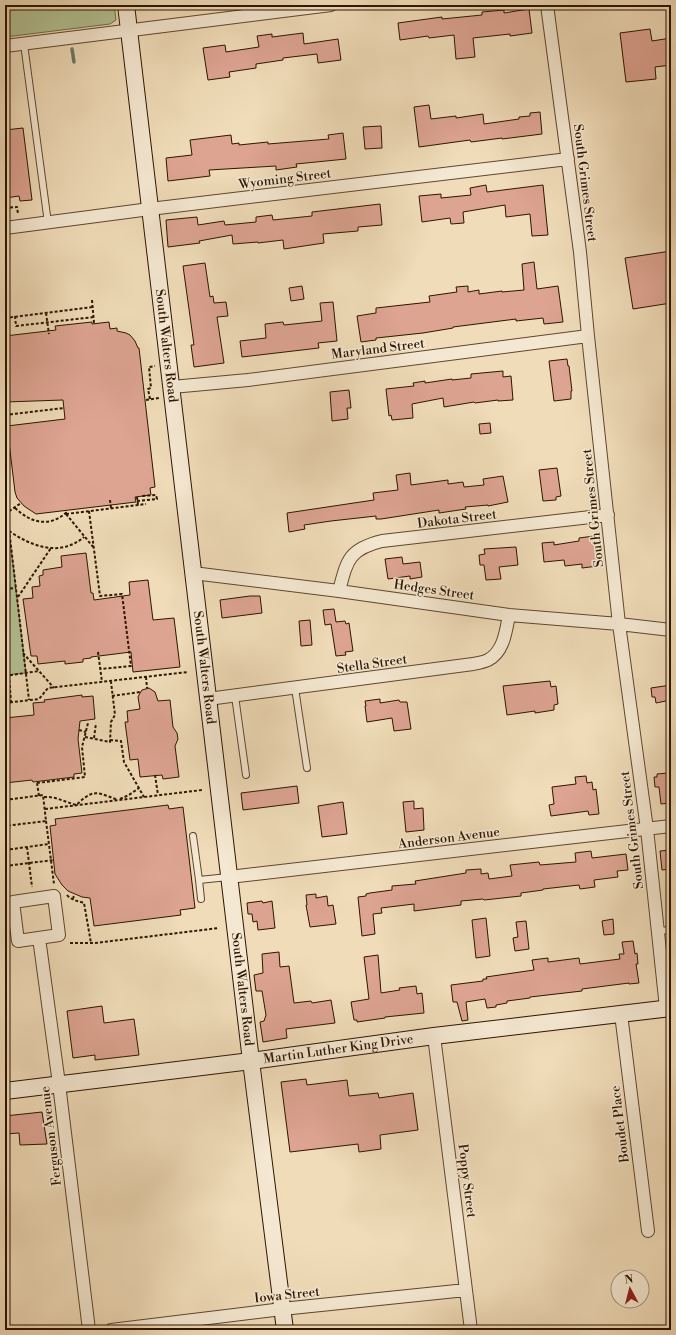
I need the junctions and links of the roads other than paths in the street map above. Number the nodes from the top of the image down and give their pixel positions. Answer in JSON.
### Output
{"nodes":[{"id":1,"x":126,"y":5,"type":"edge"},
{"id":2,"x":331,"y":5,"type":"edge"},
{"id":3,"x":547,"y":5,"type":"edge"},
{"id":4,"x":129,"y":31,"type":"junction"},
{"id":5,"x":24,"y":44,"type":"junction"},
{"id":6,"x":5,"y":46,"type":"edge"},
{"id":7,"x":568,"y":159,"type":"junction"},
{"id":8,"x":150,"y":209,"type":"junction"},
{"id":9,"x":48,"y":223,"type":"junction"},
{"id":10,"x":5,"y":228,"type":"edge"},
{"id":11,"x":588,"y":336,"type":"junction"},
{"id":12,"x":166,"y":393,"type":"junction"},
{"id":13,"x":608,"y":515,"type":"junction"},
{"id":14,"x":193,"y":573,"type":"junction"},
{"id":15,"x":339,"y":591,"type":"junction"},
{"id":16,"x":509,"y":615,"type":"junction"},
{"id":17,"x":619,"y":624,"type":"junction"},
{"id":18,"x":671,"y":630,"type":"edge"},
{"id":19,"x":295,"y":688,"type":"junction"},
{"id":20,"x":235,"y":696,"type":"junction"},
{"id":21,"x":208,"y":699,"type":"junction"},
{"id":22,"x":307,"y":768,"type":"dead end"},
{"id":23,"x":246,"y":775,"type":"dead end"},
{"id":24,"x":671,"y":826,"type":"edge"},
{"id":25,"x":647,"y":829,"type":"junction"},
{"id":26,"x":193,"y":836,"type":"dead end"},
{"id":27,"x":230,"y":877,"type":"junction"},
{"id":28,"x":199,"y":880,"type":"junction"},
{"id":29,"x":201,"y":898,"type":"dead end"},
{"id":30,"x":671,"y":930,"type":"edge"},
{"id":31,"x":658,"y":931,"type":"junction"},
{"id":32,"x":39,"y":938,"type":"junction"},
{"id":33,"x":669,"y":1008,"type":"edge"},
{"id":34,"x":621,"y":1014,"type":"junction"},
{"id":35,"x":434,"y":1036,"type":"junction"},
{"id":36,"x":251,"y":1061,"type":"junction"},
{"id":37,"x":59,"y":1084,"type":"junction"},
{"id":38,"x":5,"y":1091,"type":"edge"},
{"id":39,"x":648,"y":1231,"type":"dead end"},
{"id":40,"x":466,"y":1290,"type":"junction"},
{"id":41,"x":282,"y":1309,"type":"junction"},
{"id":42,"x":89,"y":1330,"type":"edge"},
{"id":43,"x":111,"y":1330,"type":"edge"},
{"id":44,"x":285,"y":1330,"type":"edge"},
{"id":45,"x":471,"y":1330,"type":"edge"}],
"edges":[{"from":1,"to":4,"type":"main road","name":"South Walters Road"},
{"from":2,"to":4,"type":"street"},
{"from":3,"to":7,"type":"street","name":"South Grimes Street"},
{"from":4,"to":5,"type":"street"},
{"from":4,"to":8,"type":"main road","name":"South Walters Road"},
{"from":5,"to":6,"type":"street"},
{"from":5,"to":9,"type":"lane"},
{"from":7,"to":8,"type":"street","name":"Wyoming Street"},
{"from":7,"to":11,"type":"street","name":"South Grimes Street"},
{"from":8,"to":9,"type":"street","name":"Wyoming Street"},
{"from":8,"to":12,"type":"main road","name":"South Walters Road"},
{"from":9,"to":10,"type":"street","name":"Wyoming Street"},
{"from":11,"to":12,"type":"street","name":"Maryland Street"},
{"from":11,"to":13,"type":"street","name":"South Grimes Street"},
{"from":12,"to":14,"type":"main road","name":"South Walters Road"},
{"from":13,"to":15,"type":"street","name":"Dakota Street"},
{"from":13,"to":17,"type":"street","name":"South Grimes Street"},
{"from":14,"to":15,"type":"street","name":"Hedges Street"},
{"from":14,"to":21,"type":"main road","name":"South Walters Road"},
{"from":15,"to":16,"type":"street","name":"Hedges Street"},
{"from":16,"to":17,"type":"street","name":"Hedges Street"},
{"from":16,"to":19,"type":"street","name":"Stella Street"},
{"from":17,"to":18,"type":"street","name":"Hedges Street"},
{"from":17,"to":25,"type":"street","name":"South Grimes Street"},
{"from":19,"to":20,"type":"street","name":"Stella Street"},
{"from":19,"to":22,"type":"lane"},
{"from":20,"to":21,"type":"street","name":"Stella Street"},
{"from":20,"to":23,"type":"lane"},
{"from":21,"to":27,"type":"main road","name":"South Walters Road"},
{"from":24,"to":25,"type":"street","name":"Anderson Avenue"},
{"from":25,"to":27,"type":"street","name":"Anderson Avenue"},
{"from":25,"to":31,"type":"street","name":"South Grimes Street"},
{"from":26,"to":28,"type":"lane"},
{"from":27,"to":28,"type":"lane"},
{"from":27,"to":36,"type":"main road","name":"South Walters Road"},
{"from":28,"to":29,"type":"lane"},
{"from":30,"to":31,"type":"lane"},
{"from":31,"to":33,"type":"street","name":"South Grimes Street"},
{"from":32,"to":32,"type":"street"},
{"from":32,"to":37,"type":"street","name":"Ferguson Avenue"},
{"from":33,"to":34,"type":"main road","name":"Martin Luther King Drive"},
{"from":34,"to":35,"type":"main road","name":"Martin Luther King Drive"},
{"from":34,"to":39,"type":"street","name":"Boudet Place"},
{"from":35,"to":36,"type":"main road","name":"Martin Luther King Drive"},
{"from":35,"to":40,"type":"street","name":"Poppy Street"},
{"from":36,"to":37,"type":"main road","name":"Martin Luther King Drive"},
{"from":36,"to":41,"type":"main road","name":"South Walters Road"},
{"from":37,"to":38,"type":"main road","name":"Martin Luther King Drive"},
{"from":37,"to":42,"type":"street","name":"Ferguson Avenue"},
{"from":40,"to":41,"type":"street","name":"Iowa Street"},
{"from":40,"to":45,"type":"street","name":"Poppy Street"},
{"from":41,"to":43,"type":"street","name":"Iowa Street"},
{"from":41,"to":44,"type":"main road","name":"South Walters Road"}]}
